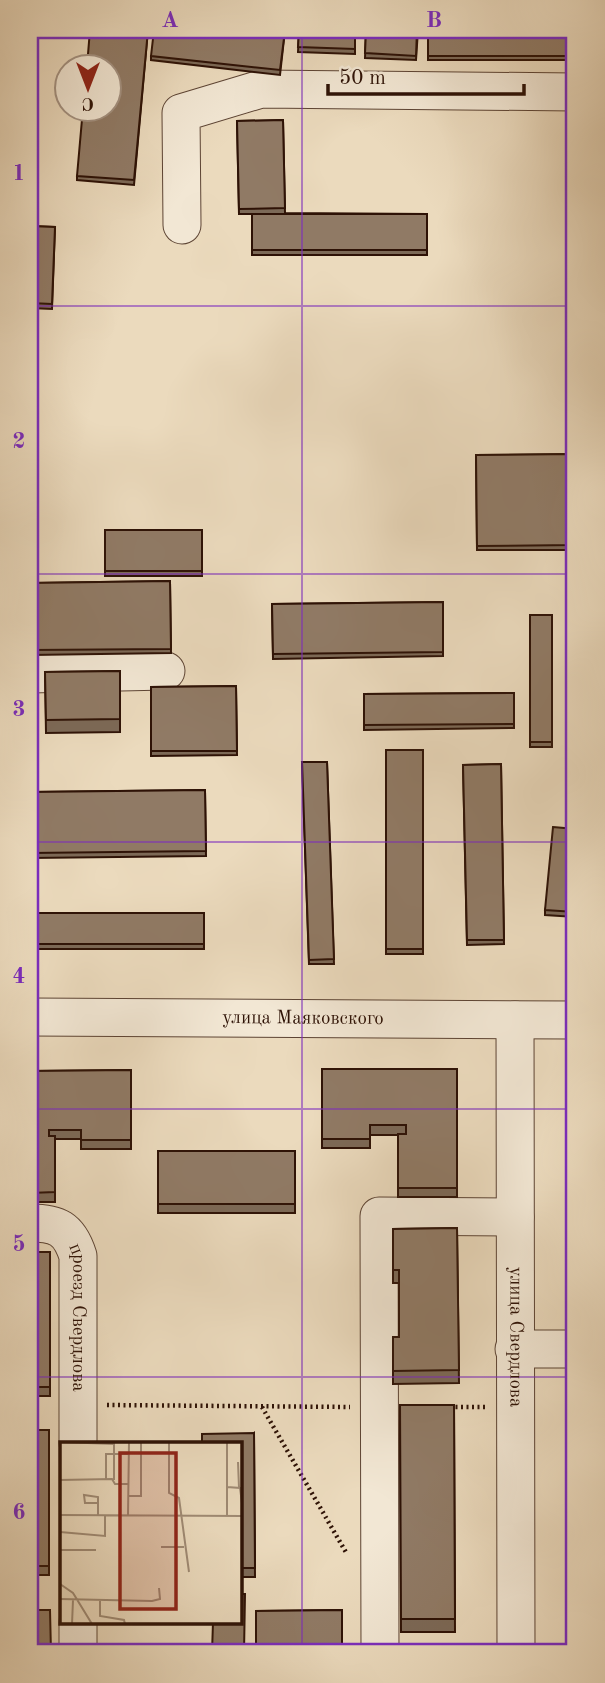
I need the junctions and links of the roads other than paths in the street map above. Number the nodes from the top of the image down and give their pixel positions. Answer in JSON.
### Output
{"nodes":[{"id":1,"x":575,"y":92,"type":"edge"},
{"id":2,"x":182,"y":225,"type":"dead end"},
{"id":3,"x":166,"y":671,"type":"dead end"},
{"id":4,"x":30,"y":674,"type":"edge"},
{"id":5,"x":30,"y":1017,"type":"edge"},
{"id":6,"x":515,"y":1020,"type":"junction"},
{"id":7,"x":575,"y":1020,"type":"edge"},
{"id":8,"x":515,"y":1217,"type":"junction"},
{"id":9,"x":30,"y":1223,"type":"edge"},
{"id":10,"x":514,"y":1349,"type":"junction"},
{"id":11,"x":575,"y":1349,"type":"edge"},
{"id":12,"x":78,"y":1442,"type":"edge"},
{"id":13,"x":78,"y":1624,"type":"edge"},
{"id":14,"x":78,"y":1653,"type":"edge"},
{"id":15,"x":380,"y":1653,"type":"edge"},
{"id":16,"x":516,"y":1653,"type":"edge"}],
"edges":[{"from":1,"to":2,"type":"street"},
{"from":3,"to":4,"type":"street"},
{"from":5,"to":6,"type":"street","name":"улица Маяковского"},
{"from":6,"to":7,"type":"street","name":"улица Маяковского"},
{"from":6,"to":8,"type":"street","name":"улица Свердлова"},
{"from":8,"to":10,"type":"street","name":"улица Свердлова"},
{"from":8,"to":15,"type":"street"},
{"from":9,"to":12,"type":"street","name":"проезд Свердлова"},
{"from":10,"to":11,"type":"street"},
{"from":10,"to":16,"type":"street","name":"улица Свердлова"},
{"from":13,"to":14,"type":"street"}]}
